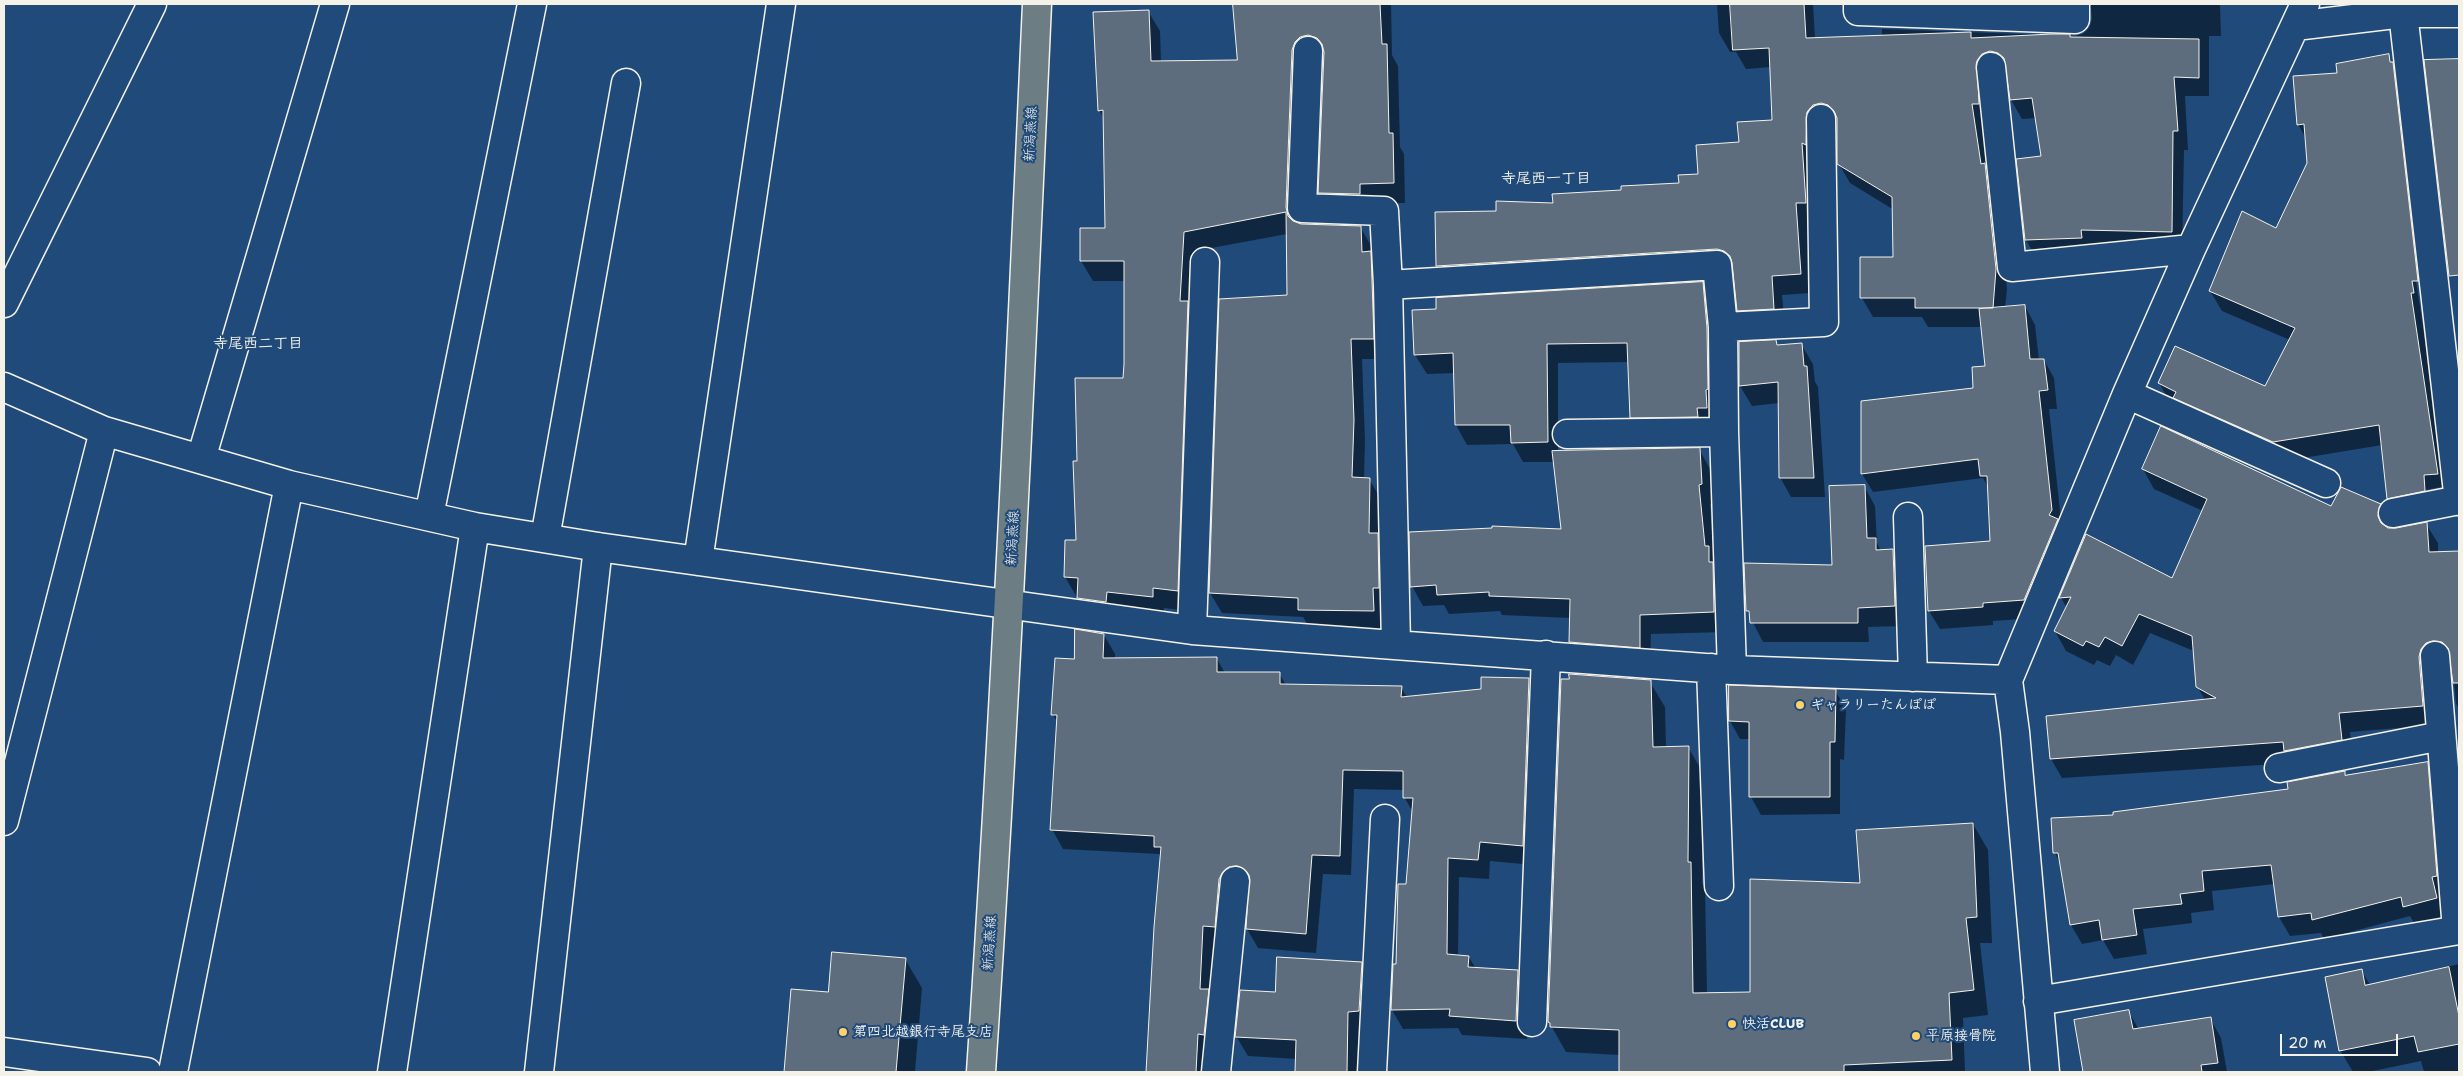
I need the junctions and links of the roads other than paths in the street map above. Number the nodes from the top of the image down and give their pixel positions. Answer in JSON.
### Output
{"nodes":[{"id":1,"x":152,"y":4,"type":"edge"},
{"id":2,"x":335,"y":4,"type":"edge"},
{"id":3,"x":532,"y":4,"type":"edge"},
{"id":4,"x":781,"y":4,"type":"edge"},
{"id":5,"x":1037,"y":4,"type":"edge"},
{"id":6,"x":1858,"y":4,"type":"edge"},
{"id":7,"x":2075,"y":4,"type":"edge"},
{"id":8,"x":2403,"y":8,"type":"edge"},
{"id":9,"x":2459,"y":13,"type":"edge"},
{"id":10,"x":2300,"y":15,"type":"edge"},
{"id":11,"x":1308,"y":51,"type":"dead end"},
{"id":12,"x":1991,"y":68,"type":"dead end"},
{"id":13,"x":626,"y":83,"type":"dead end"},
{"id":14,"x":1821,"y":119,"type":"dead end"},
{"id":15,"x":2191,"y":249,"type":"junction"},
{"id":16,"x":1205,"y":262,"type":"dead end"},
{"id":17,"x":1388,"y":285,"type":"junction"},
{"id":18,"x":4,"y":304,"type":"edge"},
{"id":19,"x":1724,"y":327,"type":"junction"},
{"id":20,"x":4,"y":387,"type":"edge"},
{"id":21,"x":2127,"y":394,"type":"junction"},
{"id":22,"x":104,"y":431,"type":"junction"},
{"id":23,"x":1724,"y":432,"type":"junction"},
{"id":24,"x":1567,"y":434,"type":"dead end"},
{"id":25,"x":200,"y":459,"type":"junction"},
{"id":26,"x":2326,"y":482,"type":"dead end"},
{"id":27,"x":289,"y":485,"type":"junction"},
{"id":28,"x":2459,"y":500,"type":"edge"},
{"id":29,"x":2393,"y":513,"type":"dead end"},
{"id":30,"x":429,"y":516,"type":"junction"},
{"id":31,"x":1908,"y":516,"type":"dead end"},
{"id":32,"x":475,"y":527,"type":"junction"},
{"id":33,"x":545,"y":538,"type":"junction"},
{"id":34,"x":598,"y":547,"type":"junction"},
{"id":35,"x":698,"y":560,"type":"junction"},
{"id":36,"x":1010,"y":604,"type":"junction"},
{"id":37,"x":1192,"y":630,"type":"junction"},
{"id":38,"x":1396,"y":644,"type":"junction"},
{"id":39,"x":1546,"y":656,"type":"junction"},
{"id":40,"x":2435,"y":656,"type":"dead end"},
{"id":41,"x":1721,"y":669,"type":"junction"},
{"id":42,"x":1913,"y":677,"type":"junction"},
{"id":43,"x":2008,"y":680,"type":"junction"},
{"id":44,"x":2441,"y":736,"type":"junction"},
{"id":45,"x":2280,"y":768,"type":"dead end"},
{"id":46,"x":1385,"y":819,"type":"dead end"},
{"id":47,"x":4,"y":821,"type":"edge"},
{"id":48,"x":1235,"y":881,"type":"dead end"},
{"id":49,"x":1719,"y":886,"type":"dead end"},
{"id":50,"x":2458,"y":930,"type":"edge"},
{"id":51,"x":2038,"y":1002,"type":"junction"},
{"id":52,"x":1532,"y":1022,"type":"dead end"},
{"id":53,"x":4,"y":1052,"type":"edge"},
{"id":54,"x":147,"y":1072,"type":"edge"},
{"id":55,"x":173,"y":1072,"type":"edge"},
{"id":56,"x":392,"y":1072,"type":"edge"},
{"id":57,"x":539,"y":1072,"type":"edge"},
{"id":58,"x":981,"y":1072,"type":"edge"},
{"id":59,"x":1216,"y":1072,"type":"edge"},
{"id":60,"x":1372,"y":1072,"type":"edge"},
{"id":61,"x":2046,"y":1072,"type":"edge"}],
"edges":[{"from":1,"to":18,"type":"street"},
{"from":2,"to":25,"type":"street"},
{"from":3,"to":30,"type":"street"},
{"from":4,"to":35,"type":"street"},
{"from":5,"to":36,"type":"main road","name":"新潟燕線"},
{"from":6,"to":7,"type":"street"},
{"from":8,"to":9,"type":"street"},
{"from":8,"to":10,"type":"street"},
{"from":8,"to":28,"type":"street"},
{"from":10,"to":15,"type":"street"},
{"from":11,"to":17,"type":"street"},
{"from":12,"to":15,"type":"street"},
{"from":13,"to":33,"type":"street"},
{"from":14,"to":19,"type":"street"},
{"from":15,"to":21,"type":"street"},
{"from":16,"to":37,"type":"street"},
{"from":17,"to":19,"type":"street"},
{"from":17,"to":38,"type":"street"},
{"from":19,"to":23,"type":"street"},
{"from":20,"to":22,"type":"street"},
{"from":21,"to":26,"type":"street"},
{"from":21,"to":43,"type":"street"},
{"from":22,"to":25,"type":"street"},
{"from":22,"to":47,"type":"street"},
{"from":23,"to":24,"type":"street"},
{"from":23,"to":41,"type":"street"},
{"from":25,"to":27,"type":"street"},
{"from":27,"to":30,"type":"street"},
{"from":27,"to":55,"type":"street"},
{"from":28,"to":29,"type":"street"},
{"from":30,"to":32,"type":"street"},
{"from":31,"to":42,"type":"street"},
{"from":32,"to":33,"type":"street"},
{"from":32,"to":56,"type":"street"},
{"from":33,"to":34,"type":"street"},
{"from":34,"to":35,"type":"street"},
{"from":34,"to":57,"type":"street"},
{"from":35,"to":36,"type":"street"},
{"from":36,"to":37,"type":"street"},
{"from":36,"to":58,"type":"main road","name":"新潟燕線"},
{"from":37,"to":38,"type":"street"},
{"from":38,"to":39,"type":"street"},
{"from":39,"to":41,"type":"street"},
{"from":39,"to":52,"type":"street"},
{"from":40,"to":44,"type":"street"},
{"from":41,"to":42,"type":"street"},
{"from":41,"to":49,"type":"street"},
{"from":42,"to":43,"type":"street"},
{"from":43,"to":51,"type":"street"},
{"from":44,"to":45,"type":"street"},
{"from":44,"to":50,"type":"street"},
{"from":46,"to":60,"type":"street"},
{"from":48,"to":59,"type":"street"},
{"from":50,"to":51,"type":"street"},
{"from":51,"to":61,"type":"street"},
{"from":53,"to":54,"type":"street"}]}
